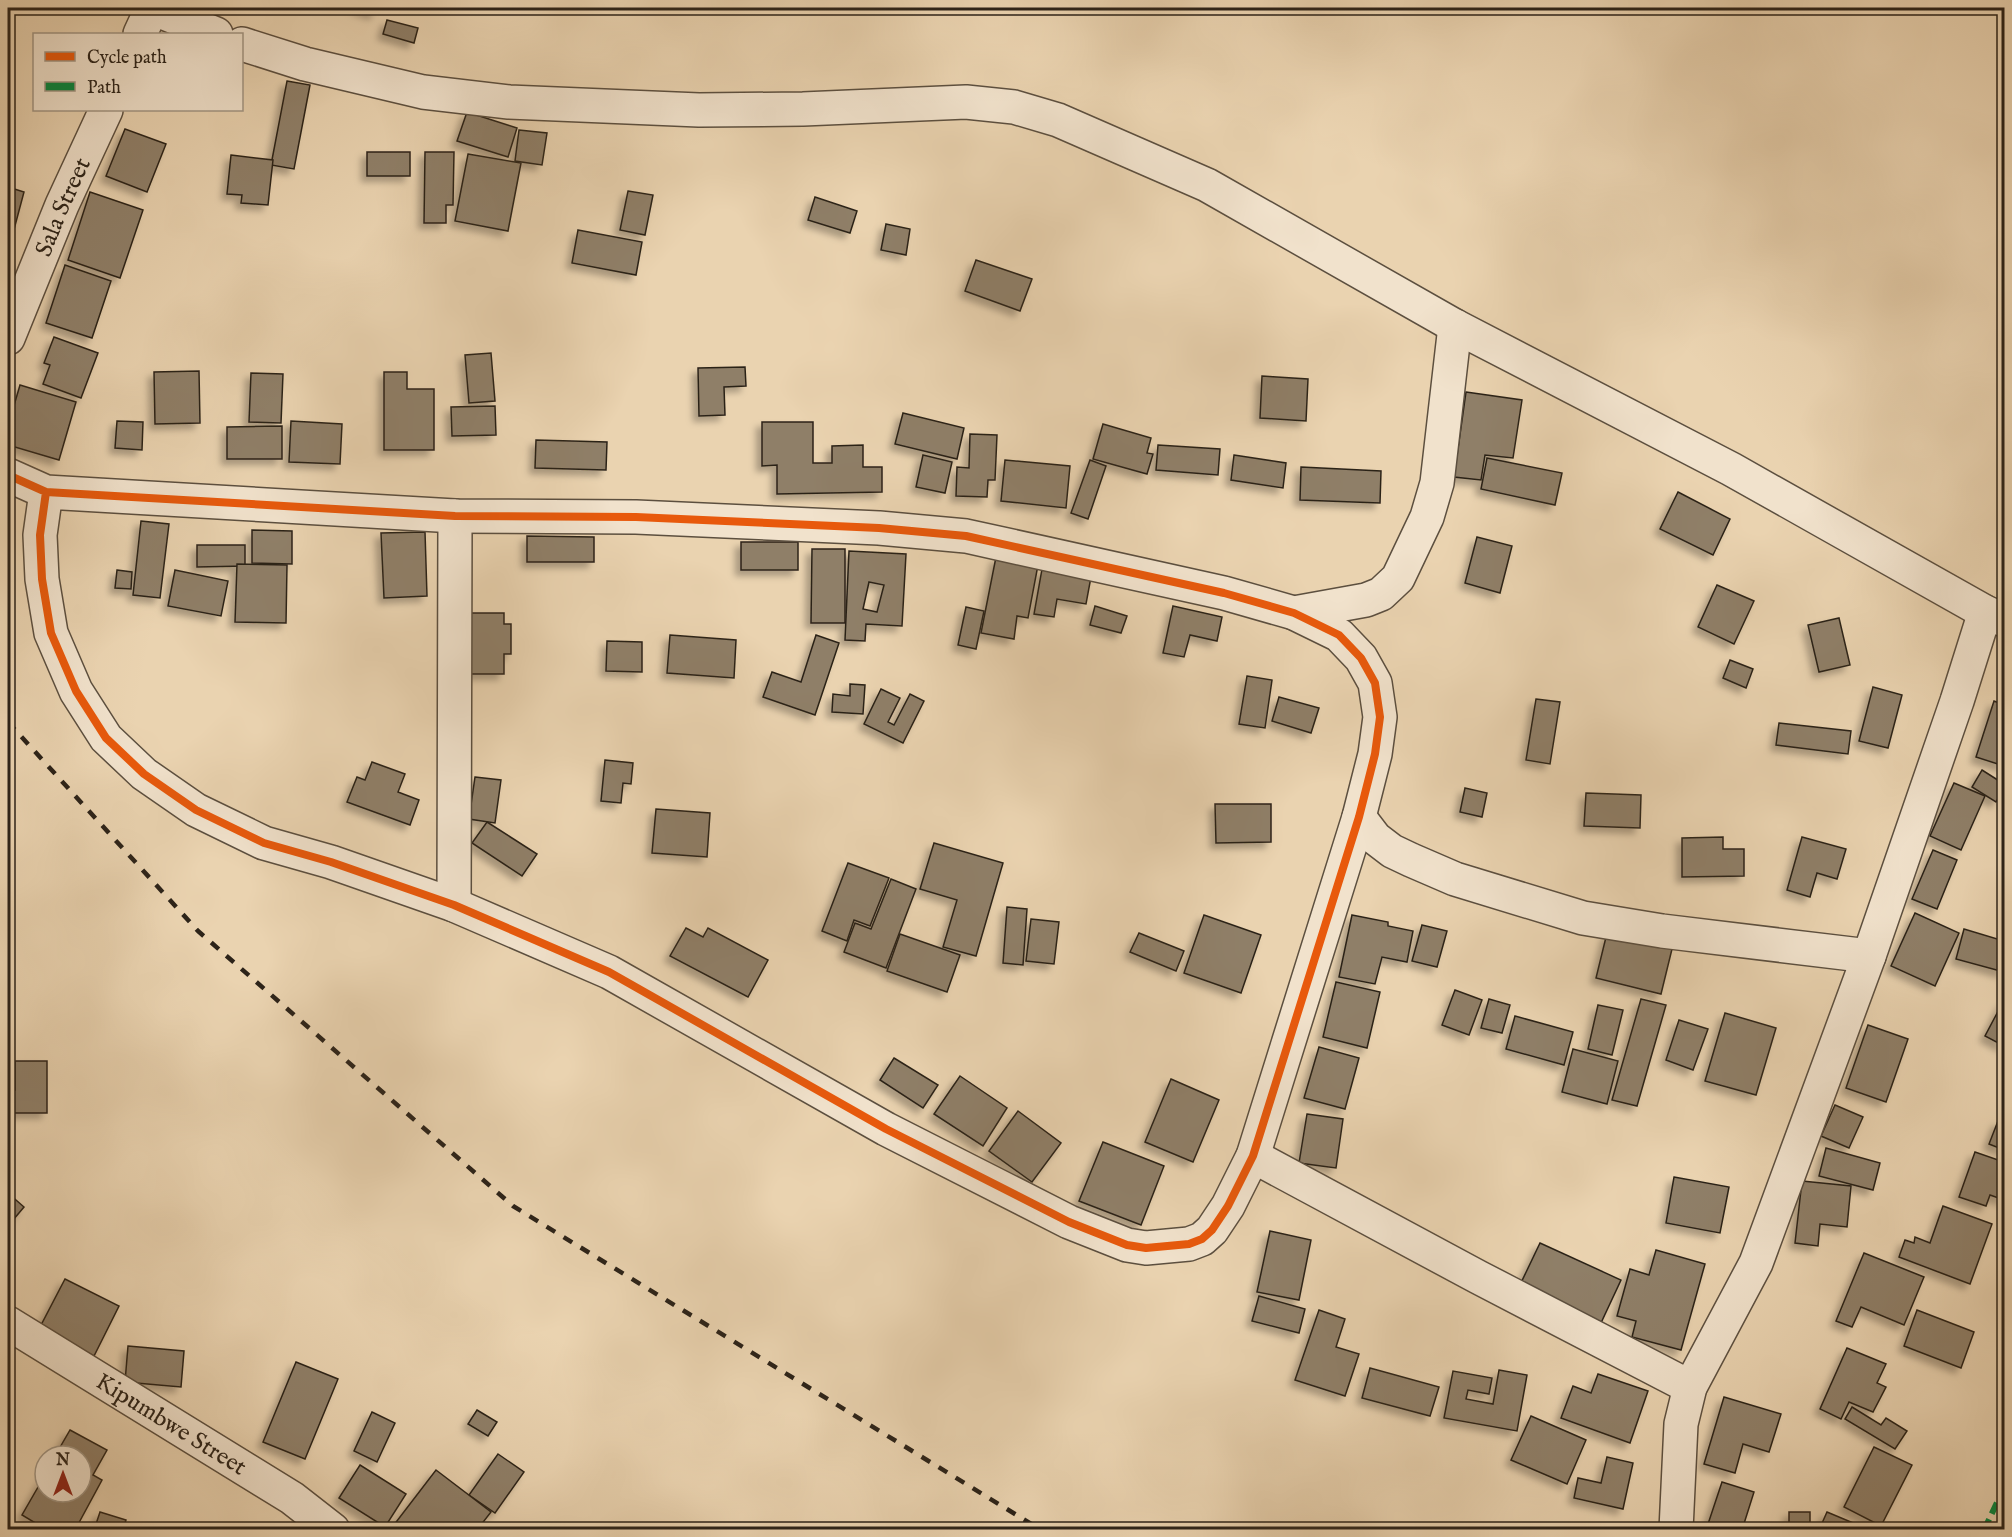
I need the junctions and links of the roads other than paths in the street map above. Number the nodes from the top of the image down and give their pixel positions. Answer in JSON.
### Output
{"nodes":[{"id":1,"x":152,"y":8,"type":"edge"},
{"id":2,"x":140,"y":33,"type":"edge"},
{"id":3,"x":214,"y":33,"type":"edge"},
{"id":4,"x":243,"y":44,"type":"edge"},
{"id":5,"x":105,"y":111,"type":"edge"},
{"id":6,"x":1455,"y":326,"type":"junction"},
{"id":7,"x":8,"y":338,"type":"edge"},
{"id":8,"x":8,"y":475,"type":"edge"},
{"id":9,"x":45,"y":492,"type":"junction"},
{"id":10,"x":455,"y":516,"type":"junction"},
{"id":11,"x":1294,"y":613,"type":"junction"},
{"id":12,"x":1995,"y":616,"type":"edge"},
{"id":13,"x":1359,"y":817,"type":"junction"},
{"id":14,"x":454,"y":905,"type":"junction"},
{"id":15,"x":1869,"y":956,"type":"junction"},
{"id":16,"x":1253,"y":1156,"type":"junction"},
{"id":17,"x":8,"y":1323,"type":"edge"},
{"id":18,"x":1690,"y":1387,"type":"junction"},
{"id":19,"x":333,"y":1530,"type":"edge"},
{"id":20,"x":1676,"y":1530,"type":"edge"}],
"edges":[{"from":1,"to":2,"type":"street"},
{"from":1,"to":3,"type":"street"},
{"from":4,"to":6,"type":"street"},
{"from":5,"to":7,"type":"street","name":"Sala Street"},
{"from":6,"to":11,"type":"street"},
{"from":6,"to":12,"type":"street"},
{"from":8,"to":9,"type":"street"},
{"from":9,"to":10,"type":"street"},
{"from":9,"to":14,"type":"street"},
{"from":10,"to":11,"type":"street"},
{"from":10,"to":14,"type":"street"},
{"from":11,"to":13,"type":"street"},
{"from":12,"to":15,"type":"street"},
{"from":13,"to":15,"type":"street"},
{"from":13,"to":16,"type":"street"},
{"from":14,"to":16,"type":"street"},
{"from":15,"to":18,"type":"street"},
{"from":16,"to":18,"type":"street"},
{"from":17,"to":19,"type":"street","name":"Kipumbwe Street"},
{"from":18,"to":20,"type":"street"}]}
